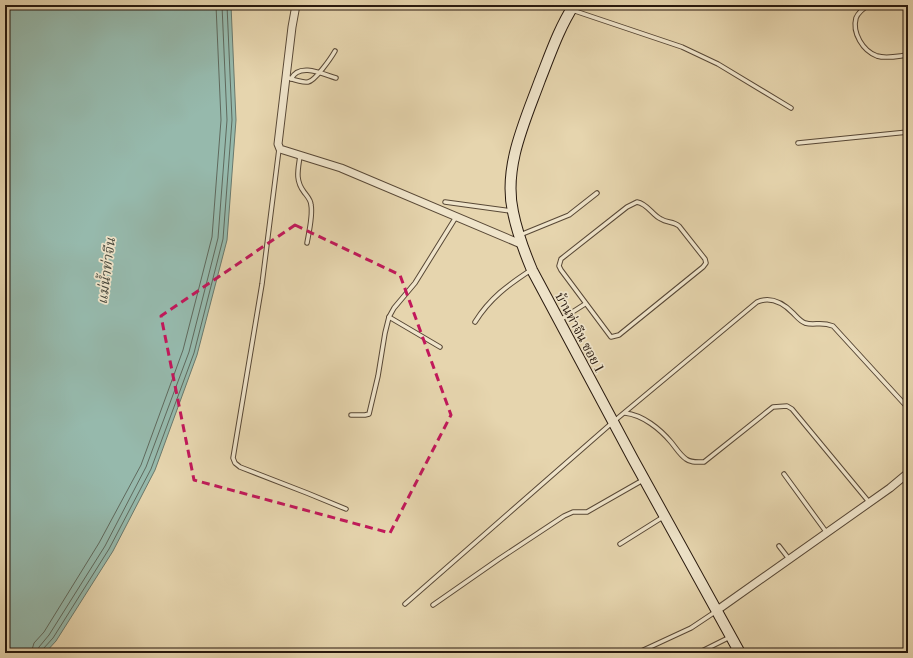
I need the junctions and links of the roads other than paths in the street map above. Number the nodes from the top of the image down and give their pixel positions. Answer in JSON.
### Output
{"nodes":[{"id":1,"x":296,"y":5,"type":"edge"},
{"id":2,"x":869,"y":5,"type":"edge"},
{"id":3,"x":572,"y":7,"type":"edge"},
{"id":4,"x":335,"y":51,"type":"dead end"},
{"id":5,"x":908,"y":55,"type":"edge"},
{"id":6,"x":318,"y":72,"type":"junction"},
{"id":7,"x":288,"y":78,"type":"junction"},
{"id":8,"x":336,"y":78,"type":"dead end"},
{"id":9,"x":791,"y":108,"type":"dead end"},
{"id":10,"x":908,"y":132,"type":"edge"},
{"id":11,"x":798,"y":143,"type":"dead end"},
{"id":12,"x":279,"y":148,"type":"junction"},
{"id":13,"x":300,"y":156,"type":"junction"},
{"id":14,"x":597,"y":193,"type":"dead end"},
{"id":15,"x":445,"y":202,"type":"dead end"},
{"id":16,"x":512,"y":211,"type":"junction"},
{"id":17,"x":457,"y":216,"type":"junction"},
{"id":18,"x":520,"y":240,"type":"junction"},
{"id":19,"x":307,"y":243,"type":"dead end"},
{"id":20,"x":532,"y":270,"type":"junction"},
{"id":21,"x":585,"y":304,"type":"junction"},
{"id":22,"x":389,"y":317,"type":"junction"},
{"id":23,"x":559,"y":320,"type":"junction"},
{"id":24,"x":475,"y":322,"type":"dead end"},
{"id":25,"x":440,"y":347,"type":"dead end"},
{"id":26,"x":908,"y":408,"type":"edge"},
{"id":27,"x":625,"y":413,"type":"junction"},
{"id":28,"x":351,"y":415,"type":"dead end"},
{"id":29,"x":613,"y":422,"type":"junction"},
{"id":30,"x":908,"y":473,"type":"edge"},
{"id":31,"x":784,"y":474,"type":"dead end"},
{"id":32,"x":644,"y":479,"type":"junction"},
{"id":33,"x":869,"y":502,"type":"junction"},
{"id":34,"x":346,"y":509,"type":"dead end"},
{"id":35,"x":664,"y":516,"type":"junction"},
{"id":36,"x":827,"y":533,"type":"junction"},
{"id":37,"x":620,"y":544,"type":"dead end"},
{"id":38,"x":779,"y":546,"type":"dead end"},
{"id":39,"x":789,"y":559,"type":"junction"},
{"id":40,"x":405,"y":604,"type":"dead end"},
{"id":41,"x":433,"y":605,"type":"dead end"},
{"id":42,"x":716,"y":611,"type":"junction"},
{"id":43,"x":731,"y":637,"type":"junction"},
{"id":44,"x":637,"y":653,"type":"edge"},
{"id":45,"x":698,"y":653,"type":"edge"},
{"id":46,"x":740,"y":653,"type":"edge"}],
"edges":[{"from":1,"to":7,"type":"street"},
{"from":2,"to":5,"type":"lane"},
{"from":3,"to":9,"type":"lane"},
{"from":3,"to":16,"type":"street","name":"บ้านท่าจีน ซอย 1"},
{"from":4,"to":6,"type":"lane"},
{"from":6,"to":7,"type":"lane"},
{"from":6,"to":7,"type":"lane"},
{"from":6,"to":8,"type":"lane"},
{"from":7,"to":12,"type":"street"},
{"from":10,"to":11,"type":"lane"},
{"from":12,"to":13,"type":"street"},
{"from":12,"to":34,"type":"lane"},
{"from":13,"to":17,"type":"street"},
{"from":13,"to":19,"type":"lane"},
{"from":14,"to":18,"type":"lane"},
{"from":15,"to":16,"type":"lane"},
{"from":16,"to":18,"type":"street","name":"บ้านท่าจีน ซอย 1"},
{"from":17,"to":18,"type":"street"},
{"from":17,"to":22,"type":"lane"},
{"from":18,"to":20,"type":"street","name":"บ้านท่าจีน ซอย 1"},
{"from":20,"to":23,"type":"street","name":"บ้านท่าจีน ซอย 1"},
{"from":20,"to":24,"type":"lane"},
{"from":21,"to":21,"type":"lane"},
{"from":21,"to":23,"type":"lane"},
{"from":22,"to":25,"type":"lane"},
{"from":22,"to":28,"type":"lane"},
{"from":23,"to":29,"type":"street","name":"บ้านท่าจีน ซอย 1"},
{"from":26,"to":27,"type":"lane"},
{"from":27,"to":29,"type":"lane"},
{"from":27,"to":33,"type":"lane"},
{"from":29,"to":32,"type":"street","name":"บ้านท่าจีน ซอย 1"},
{"from":29,"to":40,"type":"lane"},
{"from":30,"to":33,"type":"street"},
{"from":31,"to":36,"type":"lane"},
{"from":32,"to":35,"type":"street","name":"บ้านท่าจีน ซอย 1"},
{"from":32,"to":41,"type":"lane"},
{"from":33,"to":36,"type":"street"},
{"from":35,"to":37,"type":"lane"},
{"from":35,"to":42,"type":"street","name":"บ้านท่าจีน ซอย 1"},
{"from":36,"to":39,"type":"street"},
{"from":38,"to":39,"type":"lane"},
{"from":39,"to":42,"type":"street"},
{"from":42,"to":43,"type":"street","name":"บ้านท่าจีน ซอย 1"},
{"from":42,"to":44,"type":"lane"},
{"from":43,"to":45,"type":"lane"},
{"from":43,"to":46,"type":"street","name":"บ้านท่าจีน ซอย 1"}]}
